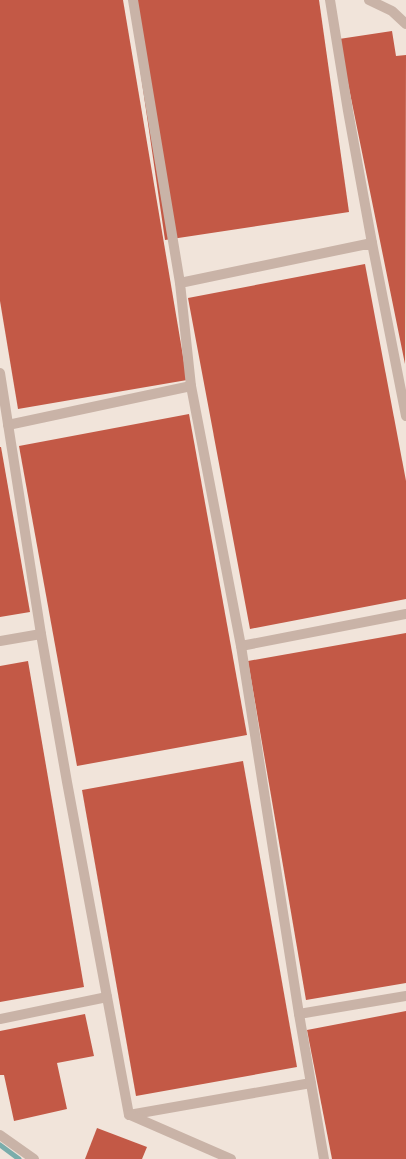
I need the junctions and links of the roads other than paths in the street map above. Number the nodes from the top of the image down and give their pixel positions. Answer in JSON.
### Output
{"nodes":[{"id":1,"x":133,"y":0,"type":"edge"},
{"id":2,"x":330,"y":0,"type":"edge"},
{"id":3,"x":369,"y":0,"type":"edge"},
{"id":4,"x":406,"y":24,"type":"edge"},
{"id":5,"x":372,"y":243,"type":"junction"},
{"id":6,"x":180,"y":282,"type":"junction"},
{"id":7,"x":0,"y":373,"type":"edge"},
{"id":8,"x":191,"y":386,"type":"junction"},
{"id":9,"x":406,"y":416,"type":"edge"},
{"id":10,"x":8,"y":425,"type":"junction"},
{"id":11,"x":406,"y":614,"type":"edge"},
{"id":12,"x":41,"y":634,"type":"junction"},
{"id":13,"x":0,"y":641,"type":"edge"},
{"id":14,"x":241,"y":646,"type":"junction"},
{"id":15,"x":406,"y":996,"type":"edge"},
{"id":16,"x":107,"y":998,"type":"junction"},
{"id":17,"x":299,"y":1014,"type":"junction"},
{"id":18,"x":0,"y":1019,"type":"edge"},
{"id":19,"x":311,"y":1084,"type":"junction"},
{"id":20,"x":129,"y":1115,"type":"junction"},
{"id":21,"x":0,"y":1135,"type":"edge"},
{"id":22,"x":34,"y":1159,"type":"edge"},
{"id":23,"x":231,"y":1159,"type":"edge"},
{"id":24,"x":324,"y":1159,"type":"edge"}],
"edges":[{"from":1,"to":6,"type":"lane"},
{"from":2,"to":5,"type":"lane"},
{"from":3,"to":4,"type":"lane"},
{"from":5,"to":6,"type":"lane"},
{"from":5,"to":9,"type":"lane"},
{"from":6,"to":8,"type":"lane"},
{"from":7,"to":10,"type":"lane"},
{"from":8,"to":10,"type":"lane"},
{"from":8,"to":14,"type":"lane"},
{"from":10,"to":12,"type":"lane"},
{"from":11,"to":14,"type":"lane"},
{"from":12,"to":13,"type":"lane"},
{"from":12,"to":16,"type":"lane"},
{"from":14,"to":17,"type":"lane"},
{"from":15,"to":17,"type":"lane"},
{"from":16,"to":18,"type":"lane"},
{"from":16,"to":20,"type":"lane"},
{"from":17,"to":19,"type":"lane"},
{"from":19,"to":20,"type":"lane"},
{"from":19,"to":24,"type":"lane"},
{"from":20,"to":23,"type":"lane"},
{"from":21,"to":22,"type":"lane"}]}
